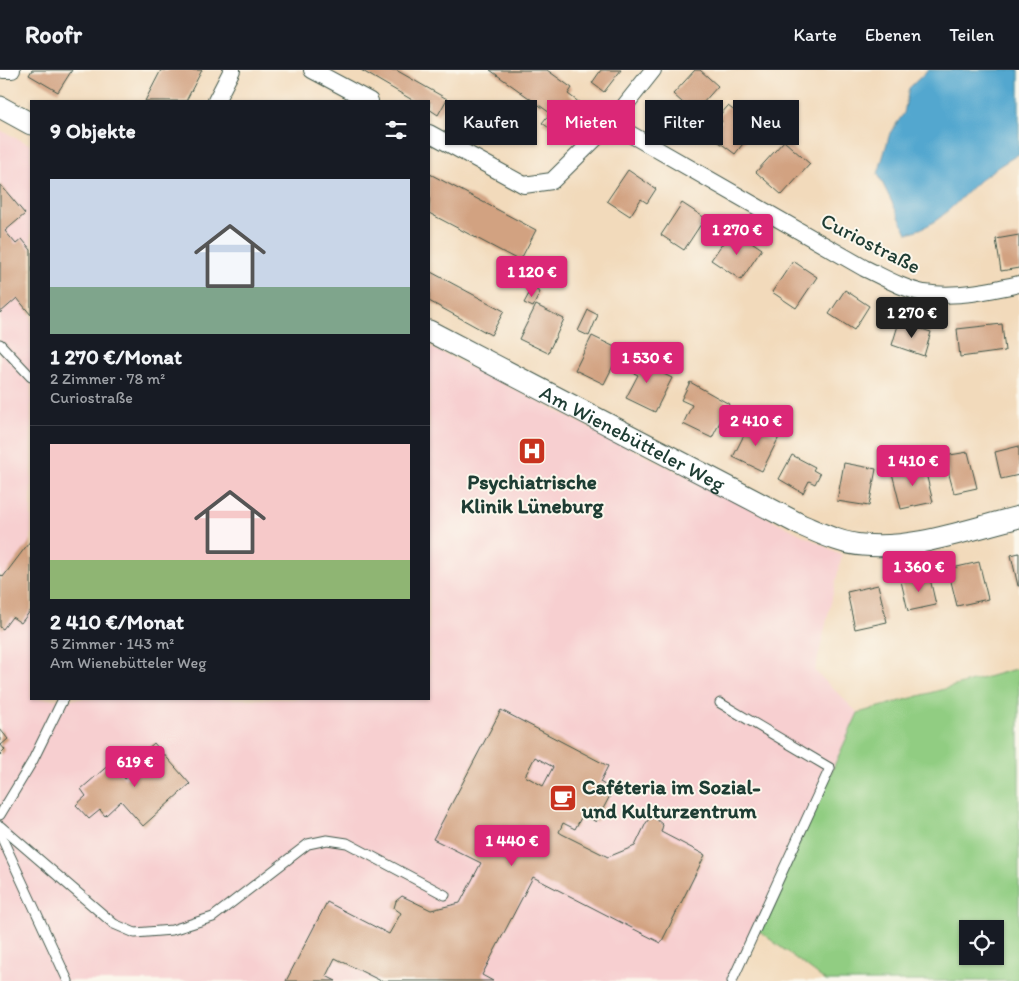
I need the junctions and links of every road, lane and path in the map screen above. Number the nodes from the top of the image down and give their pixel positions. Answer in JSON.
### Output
{"nodes":[{"id":1,"x":3,"y":70,"type":"edge"},
{"id":2,"x":12,"y":70,"type":"edge"},
{"id":3,"x":232,"y":70,"type":"edge"},
{"id":4,"x":312,"y":70,"type":"edge"},
{"id":5,"x":653,"y":70,"type":"edge"},
{"id":6,"x":217,"y":100,"type":"edge"},
{"id":7,"x":368,"y":100,"type":"edge"},
{"id":8,"x":629,"y":100,"type":"edge"},
{"id":9,"x":0,"y":107,"type":"edge"},
{"id":10,"x":30,"y":123,"type":"edge"},
{"id":11,"x":430,"y":134,"type":"edge"},
{"id":12,"x":635,"y":137,"type":"edge"},
{"id":13,"x":589,"y":145,"type":"edge"},
{"id":14,"x":1019,"y":284,"type":"edge"},
{"id":15,"x":430,"y":332,"type":"edge"},
{"id":16,"x":0,"y":344,"type":"edge"},
{"id":17,"x":30,"y":375,"type":"edge"},
{"id":18,"x":1019,"y":517,"type":"edge"},
{"id":19,"x":63,"y":700,"type":"edge"},
{"id":20,"x":720,"y":703,"type":"dead end"},
{"id":21,"x":0,"y":814,"type":"edge"},
{"id":22,"x":0,"y":826,"type":"edge"},
{"id":23,"x":0,"y":834,"type":"edge"},
{"id":24,"x":445,"y":895,"type":"dead end"},
{"id":25,"x":68,"y":981,"type":"edge"},
{"id":26,"x":732,"y":981,"type":"edge"}],
"edges":[{"from":1,"to":2,"type":"street"},
{"from":3,"to":6,"type":"street"},
{"from":4,"to":7,"type":"street"},
{"from":5,"to":8,"type":"street"},
{"from":9,"to":10,"type":"street"},
{"from":11,"to":13,"type":"street"},
{"from":12,"to":14,"type":"street","name":"Curiostraße"},
{"from":15,"to":18,"type":"street","name":"Am Wienebütteler Weg"},
{"from":16,"to":17,"type":"lane"},
{"from":19,"to":21,"type":"lane"},
{"from":20,"to":26,"type":"lane"},
{"from":22,"to":24,"type":"lane"},
{"from":23,"to":25,"type":"lane"}]}
